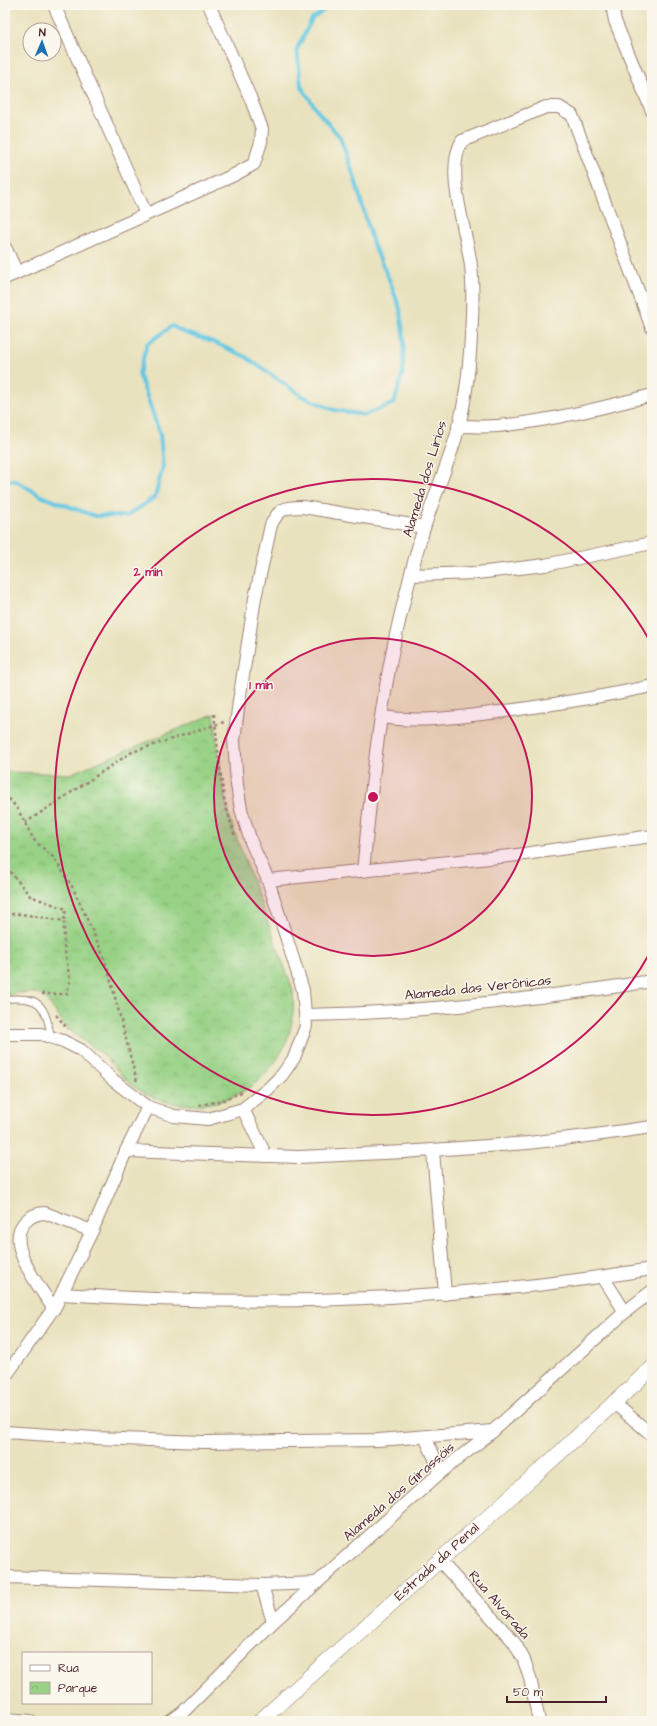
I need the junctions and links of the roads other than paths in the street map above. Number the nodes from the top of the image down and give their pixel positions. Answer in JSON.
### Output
{"nodes":[{"id":1,"x":54,"y":5,"type":"edge"},
{"id":2,"x":209,"y":5,"type":"edge"},
{"id":3,"x":612,"y":5,"type":"edge"},
{"id":4,"x":652,"y":111,"type":"edge"},
{"id":5,"x":146,"y":214,"type":"junction"},
{"id":6,"x":5,"y":247,"type":"edge"},
{"id":7,"x":17,"y":273,"type":"junction"},
{"id":8,"x":5,"y":278,"type":"edge"},
{"id":9,"x":652,"y":328,"type":"edge"},
{"id":10,"x":652,"y":395,"type":"edge"},
{"id":11,"x":458,"y":426,"type":"junction"},
{"id":12,"x":424,"y":528,"type":"junction"},
{"id":13,"x":652,"y":543,"type":"edge"},
{"id":14,"x":412,"y":574,"type":"junction"},
{"id":15,"x":652,"y":686,"type":"edge"},
{"id":16,"x":381,"y":718,"type":"junction"},
{"id":17,"x":652,"y":836,"type":"edge"},
{"id":18,"x":363,"y":871,"type":"junction"},
{"id":19,"x":268,"y":880,"type":"junction"},
{"id":20,"x":652,"y":981,"type":"edge"},
{"id":21,"x":5,"y":999,"type":"edge"},
{"id":22,"x":306,"y":1015,"type":"junction"},
{"id":23,"x":5,"y":1034,"type":"edge"},
{"id":24,"x":51,"y":1037,"type":"junction"},
{"id":25,"x":148,"y":1107,"type":"junction"},
{"id":26,"x":243,"y":1109,"type":"junction"},
{"id":27,"x":652,"y":1127,"type":"edge"},
{"id":28,"x":126,"y":1151,"type":"junction"},
{"id":29,"x":434,"y":1151,"type":"junction"},
{"id":30,"x":266,"y":1156,"type":"junction"},
{"id":31,"x":92,"y":1231,"type":"junction"},
{"id":32,"x":652,"y":1269,"type":"edge"},
{"id":33,"x":603,"y":1277,"type":"junction"},
{"id":34,"x":652,"y":1291,"type":"edge"},
{"id":35,"x":62,"y":1294,"type":"junction"},
{"id":36,"x":445,"y":1294,"type":"junction"},
{"id":37,"x":54,"y":1308,"type":"junction"},
{"id":38,"x":625,"y":1312,"type":"junction"},
{"id":39,"x":652,"y":1368,"type":"edge"},
{"id":40,"x":5,"y":1377,"type":"edge"},
{"id":41,"x":614,"y":1403,"type":"junction"},
{"id":42,"x":493,"y":1431,"type":"junction"},
{"id":43,"x":5,"y":1432,"type":"edge"},
{"id":44,"x":652,"y":1434,"type":"edge"},
{"id":45,"x":425,"y":1437,"type":"junction"},
{"id":46,"x":442,"y":1472,"type":"junction"},
{"id":47,"x":439,"y":1560,"type":"junction"},
{"id":48,"x":5,"y":1577,"type":"edge"},
{"id":49,"x":317,"y":1583,"type":"junction"},
{"id":50,"x":262,"y":1585,"type":"junction"},
{"id":51,"x":273,"y":1622,"type":"junction"},
{"id":52,"x":5,"y":1719,"type":"edge"},
{"id":53,"x":31,"y":1721,"type":"edge"},
{"id":54,"x":171,"y":1721,"type":"edge"},
{"id":55,"x":260,"y":1721,"type":"edge"},
{"id":56,"x":539,"y":1721,"type":"edge"}],
"edges":[{"from":1,"to":5,"type":"street"},
{"from":2,"to":5,"type":"street"},
{"from":3,"to":4,"type":"street"},
{"from":5,"to":7,"type":"street"},
{"from":6,"to":7,"type":"street"},
{"from":7,"to":8,"type":"street"},
{"from":9,"to":11,"type":"street","name":"Alameda dos Lírios"},
{"from":10,"to":11,"type":"street"},
{"from":11,"to":12,"type":"street","name":"Alameda dos Lírios"},
{"from":12,"to":14,"type":"street","name":"Alameda dos Lírios"},
{"from":12,"to":19,"type":"street"},
{"from":13,"to":14,"type":"street"},
{"from":14,"to":16,"type":"street","name":"Alameda dos Lírios"},
{"from":15,"to":16,"type":"street"},
{"from":16,"to":18,"type":"street","name":"Alameda dos Lírios"},
{"from":17,"to":18,"type":"street"},
{"from":18,"to":19,"type":"street"},
{"from":19,"to":22,"type":"street"},
{"from":20,"to":22,"type":"street","name":"Alameda das Verônicas"},
{"from":21,"to":24,"type":"lane"},
{"from":22,"to":26,"type":"street"},
{"from":23,"to":24,"type":"street"},
{"from":24,"to":25,"type":"street"},
{"from":25,"to":26,"type":"street"},
{"from":25,"to":28,"type":"street"},
{"from":26,"to":30,"type":"street"},
{"from":27,"to":29,"type":"street"},
{"from":28,"to":30,"type":"street"},
{"from":28,"to":31,"type":"street"},
{"from":29,"to":30,"type":"street"},
{"from":29,"to":36,"type":"street"},
{"from":31,"to":35,"type":"street"},
{"from":31,"to":37,"type":"street"},
{"from":32,"to":33,"type":"street"},
{"from":33,"to":36,"type":"street"},
{"from":33,"to":38,"type":"street"},
{"from":34,"to":38,"type":"street","name":"Alameda dos Girassóis"},
{"from":35,"to":36,"type":"street"},
{"from":35,"to":37,"type":"street"},
{"from":37,"to":40,"type":"street"},
{"from":38,"to":42,"type":"street","name":"Alameda dos Girassóis"},
{"from":39,"to":41,"type":"street","name":"Estrada da Penal"},
{"from":41,"to":44,"type":"street"},
{"from":41,"to":47,"type":"street","name":"Estrada da Penal"},
{"from":42,"to":45,"type":"street"},
{"from":42,"to":46,"type":"street","name":"Alameda dos Girassóis"},
{"from":43,"to":45,"type":"street"},
{"from":45,"to":46,"type":"street"},
{"from":46,"to":49,"type":"street","name":"Alameda dos Girassóis"},
{"from":47,"to":55,"type":"street","name":"Estrada da Penal"},
{"from":47,"to":56,"type":"street","name":"Rua Alvorada"},
{"from":48,"to":50,"type":"street"},
{"from":49,"to":50,"type":"street"},
{"from":49,"to":51,"type":"street","name":"Alameda dos Girassóis"},
{"from":50,"to":51,"type":"street"},
{"from":51,"to":54,"type":"street","name":"Alameda dos Girassóis"},
{"from":52,"to":53,"type":"street"}]}
